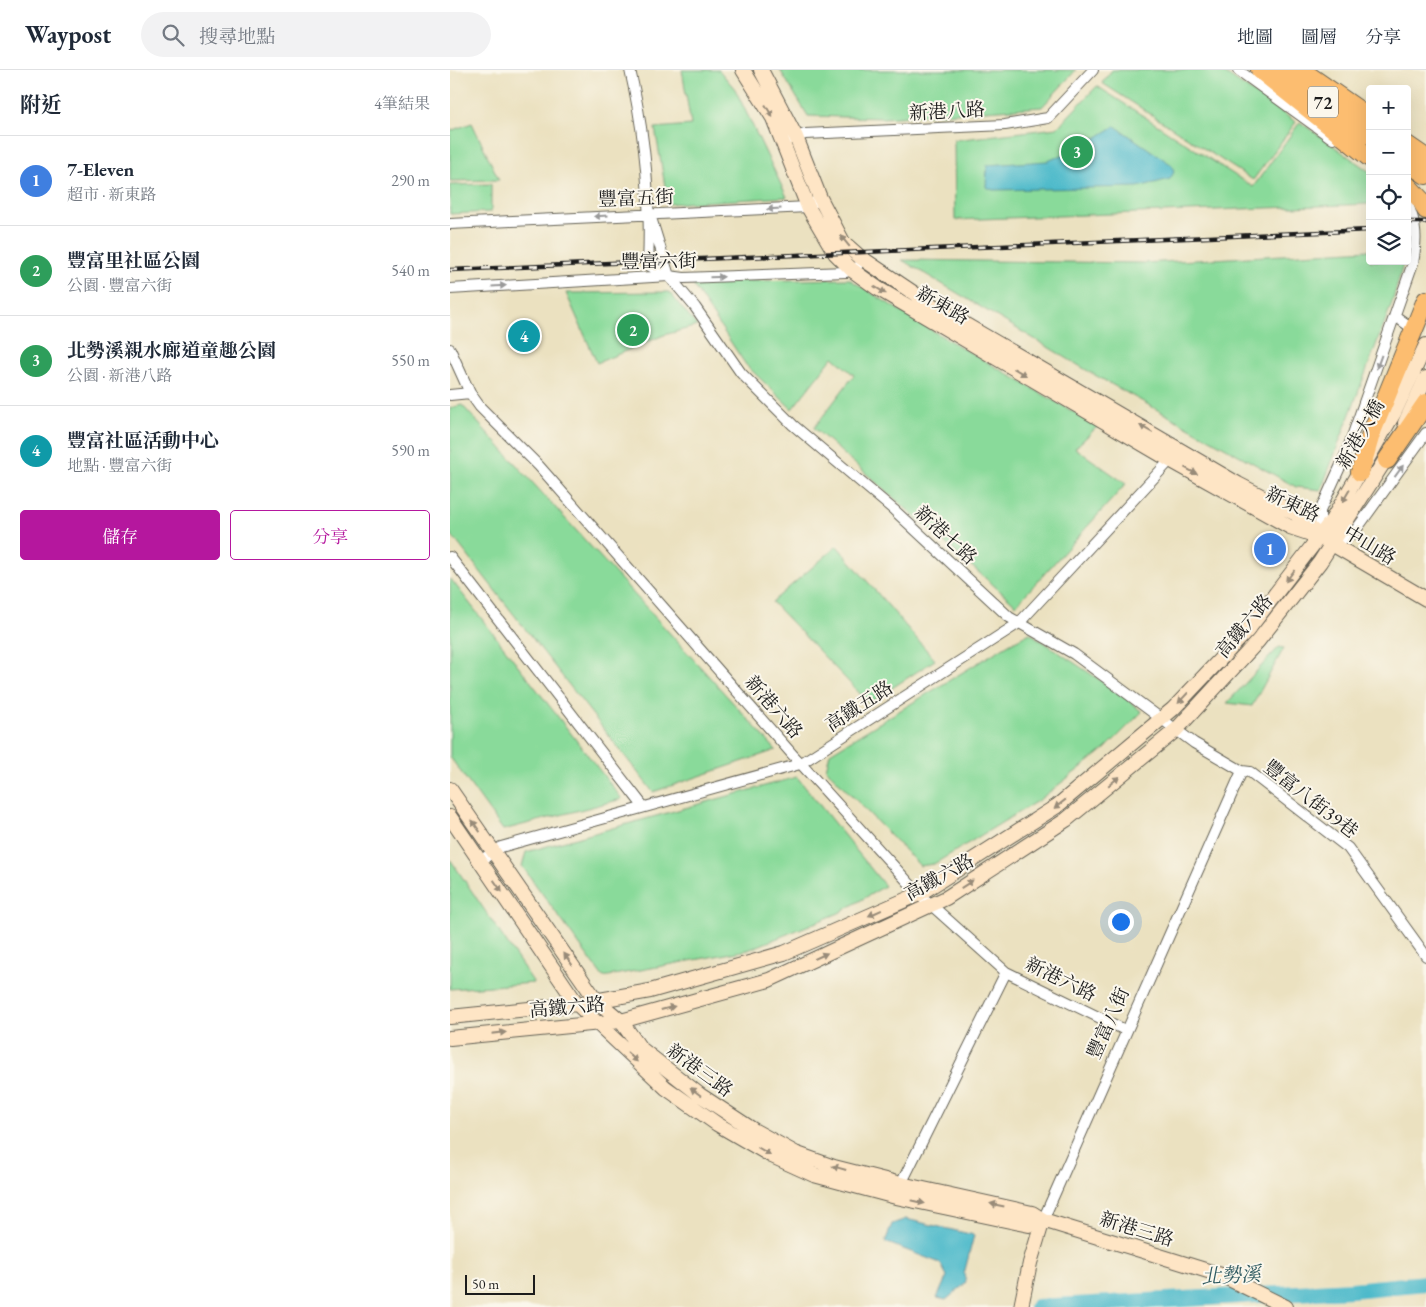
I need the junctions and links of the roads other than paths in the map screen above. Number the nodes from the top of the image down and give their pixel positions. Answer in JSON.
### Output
{"nodes":[{"id":1,"x":630,"y":70,"type":"edge"},
{"id":2,"x":743,"y":70,"type":"edge"},
{"id":3,"x":761,"y":70,"type":"edge"},
{"id":4,"x":1093,"y":70,"type":"edge"},
{"id":5,"x":1238,"y":70,"type":"edge"},
{"id":6,"x":1260,"y":70,"type":"edge"},
{"id":7,"x":1277,"y":70,"type":"edge"},
{"id":8,"x":1301,"y":70,"type":"edge"},
{"id":9,"x":1366,"y":115,"type":"edge"},
{"id":10,"x":1366,"y":132,"type":"edge"},
{"id":11,"x":789,"y":140,"type":"junction"},
{"id":12,"x":1411,"y":148,"type":"edge"},
{"id":13,"x":1366,"y":155,"type":"edge"},
{"id":14,"x":1426,"y":158,"type":"edge"},
{"id":15,"x":1366,"y":163,"type":"edge"},
{"id":16,"x":1411,"y":165,"type":"edge"},
{"id":17,"x":1426,"y":175,"type":"edge"},
{"id":18,"x":1411,"y":189,"type":"edge"},
{"id":19,"x":820,"y":198,"type":"junction"},
{"id":20,"x":808,"y":207,"type":"junction"},
{"id":21,"x":1411,"y":210,"type":"edge"},
{"id":22,"x":1426,"y":210,"type":"edge"},
{"id":23,"x":650,"y":215,"type":"junction"},
{"id":24,"x":450,"y":224,"type":"edge"},
{"id":25,"x":865,"y":261,"type":"junction"},
{"id":26,"x":852,"y":270,"type":"junction"},
{"id":27,"x":669,"y":276,"type":"junction"},
{"id":28,"x":450,"y":289,"type":"edge"},
{"id":29,"x":1426,"y":300,"type":"edge"},
{"id":30,"x":1395,"y":316,"type":"junction"},
{"id":31,"x":1412,"y":328,"type":"dead end"},
{"id":32,"x":1426,"y":345,"type":"edge"},
{"id":33,"x":450,"y":349,"type":"edge"},
{"id":34,"x":1426,"y":378,"type":"edge"},
{"id":35,"x":470,"y":393,"type":"junction"},
{"id":36,"x":450,"y":395,"type":"edge"},
{"id":37,"x":1426,"y":403,"type":"edge"},
{"id":38,"x":1426,"y":433,"type":"edge"},
{"id":39,"x":1174,"y":455,"type":"junction"},
{"id":40,"x":1387,"y":460,"type":"junction"},
{"id":41,"x":1360,"y":472,"type":"junction"},
{"id":42,"x":1326,"y":541,"type":"junction"},
{"id":43,"x":450,"y":557,"type":"edge"},
{"id":44,"x":1426,"y":599,"type":"edge"},
{"id":45,"x":1019,"y":623,"type":"junction"},
{"id":46,"x":1161,"y":719,"type":"junction"},
{"id":47,"x":1176,"y":730,"type":"junction"},
{"id":48,"x":800,"y":764,"type":"junction"},
{"id":49,"x":1242,"y":771,"type":"junction"},
{"id":50,"x":450,"y":789,"type":"edge"},
{"id":51,"x":644,"y":806,"type":"junction"},
{"id":52,"x":450,"y":817,"type":"edge"},
{"id":53,"x":494,"y":852,"type":"junction"},
{"id":54,"x":480,"y":861,"type":"junction"},
{"id":55,"x":918,"y":894,"type":"junction"},
{"id":56,"x":932,"y":906,"type":"junction"},
{"id":57,"x":1426,"y":956,"type":"edge"},
{"id":58,"x":1006,"y":972,"type":"junction"},
{"id":59,"x":596,"y":1000,"type":"junction"},
{"id":60,"x":577,"y":1004,"type":"junction"},
{"id":61,"x":450,"y":1017,"type":"edge"},
{"id":62,"x":621,"y":1021,"type":"junction"},
{"id":63,"x":597,"y":1023,"type":"junction"},
{"id":64,"x":1125,"y":1030,"type":"junction"},
{"id":65,"x":450,"y":1038,"type":"edge"},
{"id":66,"x":898,"y":1190,"type":"junction"},
{"id":67,"x":1042,"y":1220,"type":"junction"},
{"id":68,"x":1022,"y":1301,"type":"edge"},
{"id":69,"x":1286,"y":1307,"type":"edge"}],
"edges":[{"from":1,"to":23,"type":"street","name":"新港七路"},
{"from":2,"to":11,"type":"street","name":"新東路","one_way":true},
{"from":3,"to":11,"type":"street","name":"新東路"},
{"from":4,"to":11,"type":"street","name":"新港八路"},
{"from":5,"to":15,"type":"street"},
{"from":6,"to":13,"type":"highway"},
{"from":7,"to":10,"type":"highway","number":"72"},
{"from":8,"to":9,"type":"highway","number":"72"},
{"from":11,"to":19,"type":"street","name":"新東路"},
{"from":11,"to":20,"type":"street","name":"新東路"},
{"from":12,"to":14,"type":"highway"},
{"from":16,"to":17,"type":"highway"},
{"from":18,"to":22,"type":"highway"},
{"from":19,"to":20,"type":"street"},
{"from":25,"to":19,"type":"street","name":"新東路","one_way":true},
{"from":20,"to":23,"type":"street","name":"豐富五街","one_way":true},
{"from":20,"to":26,"type":"street","name":"新東路"},
{"from":21,"to":30,"type":"street"},
{"from":23,"to":24,"type":"street","name":"豐富五街","one_way":true},
{"from":23,"to":27,"type":"street","name":"新港七路"},
{"from":23,"to":27,"type":"street","name":"新港七路"},
{"from":25,"to":26,"type":"street","name":"豐富六街"},
{"from":39,"to":25,"type":"street","name":"新東路","one_way":true},
{"from":27,"to":26,"type":"street","name":"豐富六街","one_way":true},
{"from":26,"to":39,"type":"street","name":"新東路","one_way":true},
{"from":28,"to":27,"type":"street","name":"豐富六街","one_way":true},
{"from":27,"to":45,"type":"street","name":"新港七路"},
{"from":29,"to":41,"type":"highway"},
{"from":30,"to":31,"type":"street"},
{"from":30,"to":42,"type":"street","one_way":true},
{"from":32,"to":41,"type":"street","name":"新港大橋"},
{"from":33,"to":35,"type":"street","name":"新港六路"},
{"from":34,"to":40,"type":"street","name":"新港大橋"},
{"from":35,"to":36,"type":"street"},
{"from":35,"to":48,"type":"street","name":"新港六路"},
{"from":37,"to":40,"type":"highway"},
{"from":42,"to":38,"type":"street","one_way":true},
{"from":39,"to":42,"type":"street","name":"新東路"},
{"from":39,"to":45,"type":"street","name":"高鐵五路"},
{"from":40,"to":42,"type":"street","name":"新港大橋"},
{"from":41,"to":42,"type":"street","name":"新港大橋","one_way":true},
{"from":42,"to":44,"type":"street","name":"中山路"},
{"from":42,"to":46,"type":"street","name":"高鐵六路","one_way":true},
{"from":42,"to":47,"type":"street","name":"高鐵六路"},
{"from":43,"to":51,"type":"street"},
{"from":45,"to":46,"type":"street","name":"新港七路"},
{"from":45,"to":48,"type":"street","name":"高鐵五路"},
{"from":46,"to":47,"type":"street","name":"新港七路"},
{"from":46,"to":55,"type":"street","name":"高鐵六路","one_way":true},
{"from":47,"to":49,"type":"street","name":"新港七路"},
{"from":56,"to":47,"type":"street","name":"高鐵六路","one_way":true},
{"from":48,"to":51,"type":"street","name":"高鐵五路"},
{"from":48,"to":55,"type":"street","name":"新港六路"},
{"from":49,"to":57,"type":"street","name":"豐富八街39巷"},
{"from":49,"to":64,"type":"street","name":"豐富八街"},
{"from":53,"to":50,"type":"street","name":"新港三路","one_way":true},
{"from":51,"to":53,"type":"street","name":"高鐵五路"},
{"from":52,"to":54,"type":"street","name":"新港三路"},
{"from":53,"to":54,"type":"street","name":"高鐵五路"},
{"from":59,"to":53,"type":"street","name":"新港三路","one_way":true},
{"from":54,"to":60,"type":"street","name":"新港三路","one_way":true},
{"from":55,"to":56,"type":"street","name":"新港六路"},
{"from":55,"to":59,"type":"street","name":"高鐵六路","one_way":true},
{"from":56,"to":58,"type":"street","name":"新港六路"},
{"from":62,"to":56,"type":"street","name":"高鐵六路","one_way":true},
{"from":58,"to":64,"type":"street","name":"新港六路"},
{"from":58,"to":66,"type":"street"},
{"from":59,"to":60,"type":"street","name":"高鐵六路"},
{"from":59,"to":62,"type":"street","name":"新港三路"},
{"from":60,"to":61,"type":"street","name":"高鐵六路"},
{"from":60,"to":63,"type":"street","name":"新港三路"},
{"from":62,"to":63,"type":"street","name":"高鐵六路"},
{"from":66,"to":62,"type":"street","name":"新港三路","one_way":true},
{"from":65,"to":63,"type":"street","name":"高鐵六路","one_way":true},
{"from":63,"to":66,"type":"street","name":"新港三路","one_way":true},
{"from":64,"to":67,"type":"street","name":"豐富八街"},
{"from":66,"to":67,"type":"street","name":"新港三路"},
{"from":67,"to":68,"type":"street","name":"豐富八街"},
{"from":67,"to":69,"type":"street","name":"新港三路"}]}
